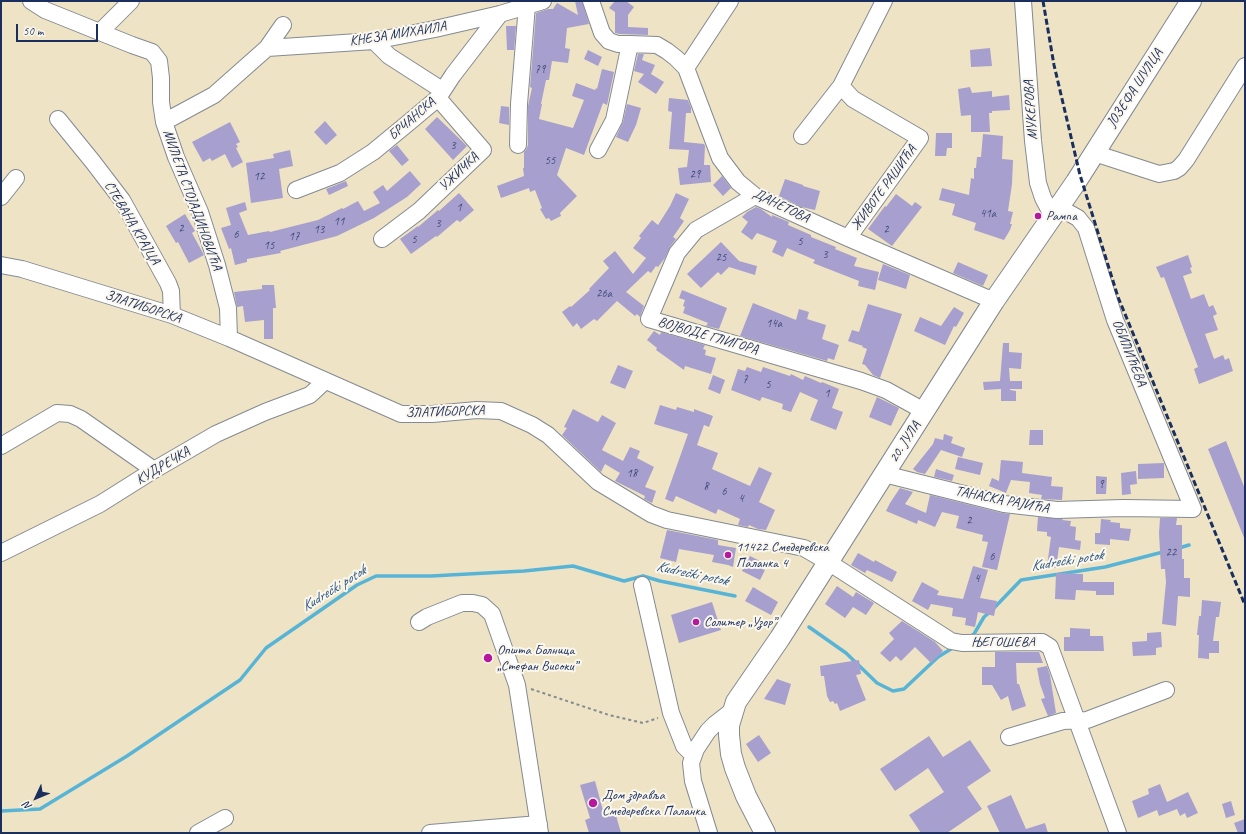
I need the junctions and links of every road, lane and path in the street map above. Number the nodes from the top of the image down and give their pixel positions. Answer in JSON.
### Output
{"nodes":[{"id":1,"x":30,"y":1,"type":"edge"},
{"id":2,"x":131,"y":1,"type":"edge"},
{"id":3,"x":543,"y":1,"type":"edge"},
{"id":4,"x":591,"y":1,"type":"edge"},
{"id":5,"x":730,"y":1,"type":"edge"},
{"id":6,"x":884,"y":1,"type":"edge"},
{"id":7,"x":1023,"y":1,"type":"edge"},
{"id":8,"x":1191,"y":1,"type":"edge"},
{"id":9,"x":527,"y":5,"type":"junction"},
{"id":10,"x":500,"y":14,"type":"junction"},
{"id":11,"x":283,"y":25,"type":"dead end"},
{"id":12,"x":100,"y":32,"type":"junction"},
{"id":13,"x":374,"y":40,"type":"junction"},
{"id":14,"x":630,"y":44,"type":"junction"},
{"id":15,"x":267,"y":48,"type":"junction"},
{"id":16,"x":1245,"y":66,"type":"edge"},
{"id":17,"x":686,"y":68,"type":"junction"},
{"id":18,"x":841,"y":86,"type":"junction"},
{"id":19,"x":440,"y":94,"type":"junction"},
{"id":20,"x":58,"y":119,"type":"dead end"},
{"id":21,"x":164,"y":122,"type":"junction"},
{"id":22,"x":802,"y":136,"type":"dead end"},
{"id":23,"x":518,"y":145,"type":"dead end"},
{"id":24,"x":598,"y":150,"type":"dead end"},
{"id":25,"x":1094,"y":153,"type":"junction"},
{"id":26,"x":1080,"y":175,"type":"joint"},
{"id":27,"x":16,"y":178,"type":"dead end"},
{"id":28,"x":296,"y":190,"type":"dead end"},
{"id":29,"x":755,"y":196,"type":"junction"},
{"id":30,"x":1,"y":197,"type":"edge"},
{"id":31,"x":1055,"y":211,"type":"junction"},
{"id":32,"x":848,"y":238,"type":"junction"},
{"id":33,"x":382,"y":239,"type":"dead end"},
{"id":34,"x":1,"y":265,"type":"edge"},
{"id":35,"x":994,"y":301,"type":"junction"},
{"id":36,"x":172,"y":315,"type":"junction"},
{"id":37,"x":229,"y":338,"type":"junction"},
{"id":38,"x":325,"y":380,"type":"junction"},
{"id":39,"x":924,"y":411,"type":"junction"},
{"id":40,"x":1,"y":446,"type":"edge"},
{"id":41,"x":154,"y":470,"type":"junction"},
{"id":42,"x":884,"y":474,"type":"junction"},
{"id":43,"x":1193,"y":509,"type":"joint"},
{"id":44,"x":1,"y":553,"type":"edge"},
{"id":45,"x":828,"y":562,"type":"junction"},
{"id":46,"x":642,"y":585,"type":"dead end"},
{"id":47,"x":419,"y":622,"type":"dead end"},
{"id":48,"x":517,"y":684,"type":"junction"},
{"id":49,"x":1166,"y":690,"type":"dead end"},
{"id":50,"x":733,"y":710,"type":"junction"},
{"id":51,"x":671,"y":713,"type":"junction"},
{"id":52,"x":1077,"y":720,"type":"junction"},
{"id":53,"x":1009,"y":737,"type":"dead end"},
{"id":54,"x":693,"y":755,"type":"junction"},
{"id":55,"x":225,"y":818,"type":"dead end"},
{"id":56,"x":539,"y":829,"type":"edge"},
{"id":57,"x":198,"y":833,"type":"edge"},
{"id":58,"x":430,"y":833,"type":"edge"},
{"id":59,"x":709,"y":833,"type":"edge"},
{"id":60,"x":765,"y":833,"type":"edge"},
{"id":61,"x":1118,"y":833,"type":"edge"}],
"edges":[{"from":1,"to":12,"type":"street"},
{"from":2,"to":12,"type":"street"},
{"from":3,"to":9,"type":"street"},
{"from":4,"to":14,"type":"street","name":"ДАНЕТОВА"},
{"from":5,"to":17,"type":"street"},
{"from":6,"to":18,"type":"street"},
{"from":7,"to":31,"type":"street","name":"МУКЕРОВА"},
{"from":8,"to":25,"type":"main road","name":"ЈОЗЕФА ШУЛЦА"},
{"from":9,"to":10,"type":"street","name":"КНЕЗА МИХАИЛА"},
{"from":9,"to":23,"type":"street"},
{"from":10,"to":13,"type":"street","name":"КНЕЗА МИХАИЛА"},
{"from":10,"to":19,"type":"street","name":"БРЧАНСКА"},
{"from":11,"to":15,"type":"street"},
{"from":12,"to":21,"type":"street","name":"МИЛЕТА СТОЈАДИНОВИЋА"},
{"from":13,"to":15,"type":"street","name":"КНЕЗА МИХАИЛА"},
{"from":13,"to":19,"type":"street"},
{"from":14,"to":17,"type":"street","name":"ДАНЕТОВА"},
{"from":14,"to":24,"type":"street"},
{"from":15,"to":21,"type":"street"},
{"from":16,"to":25,"type":"street"},
{"from":17,"to":29,"type":"street","name":"ДАНЕТОВА"},
{"from":18,"to":22,"type":"street"},
{"from":18,"to":32,"type":"street","name":"ЖИВОТЕ РАШИЋА"},
{"from":19,"to":28,"type":"street","name":"БРЧАНСКА"},
{"from":19,"to":33,"type":"street","name":"УЖИЧКА"},
{"from":20,"to":36,"type":"street","name":"СТЕВАНА КРАЈЦА"},
{"from":21,"to":37,"type":"street","name":"МИЛЕТА СТОЈАДИНОВИЋА"},
{"from":25,"to":26,"type":"main road","name":"ЈОЗЕФА ШУЛЦА"},
{"from":26,"to":31,"type":"main road","name":"20. ЈУЛА"},
{"from":27,"to":30,"type":"street"},
{"from":29,"to":32,"type":"street","name":"ДАНЕТОВА"},
{"from":29,"to":39,"type":"street","name":"ВОЈВОДЕ ГЛИГОРА"},
{"from":31,"to":35,"type":"main road","name":"20. ЈУЛА"},
{"from":31,"to":43,"type":"street","name":"ОБИЛИЋЕВА"},
{"from":32,"to":35,"type":"street","name":"ДАНЕТОВА"},
{"from":34,"to":36,"type":"street","name":"ЗЛАТИБОРСКА"},
{"from":35,"to":39,"type":"main road","name":"20. ЈУЛА"},
{"from":36,"to":37,"type":"street","name":"ЗЛАТИБОРСКА"},
{"from":37,"to":38,"type":"street","name":"ЗЛАТИБОРСКА"},
{"from":38,"to":41,"type":"street","name":"КУДРЕЧКА"},
{"from":38,"to":45,"type":"street","name":"ЗЛАТИБОРСКА"},
{"from":39,"to":42,"type":"main road","name":"20. ЈУЛА"},
{"from":40,"to":41,"type":"street"},
{"from":41,"to":44,"type":"street","name":"КУДРЕЧКА"},
{"from":42,"to":43,"type":"street","name":"ТАНАСКА РАЈИЋА"},
{"from":42,"to":45,"type":"main road","name":"20. ЈУЛА"},
{"from":45,"to":50,"type":"main road","name":"20. ЈУЛА"},
{"from":45,"to":52,"type":"street","name":"ЊЕГОШЕВА"},
{"from":46,"to":51,"type":"street"},
{"from":47,"to":48,"type":"street"},
{"from":48,"to":51,"type":"path"},
{"from":48,"to":56,"type":"street"},
{"from":49,"to":52,"type":"street"},
{"from":50,"to":54,"type":"street"},
{"from":50,"to":60,"type":"main road","name":"20. ЈУЛА"},
{"from":51,"to":54,"type":"street"},
{"from":52,"to":53,"type":"street"},
{"from":52,"to":61,"type":"street","name":"ЊЕГОШЕВА"},
{"from":54,"to":59,"type":"street"},
{"from":55,"to":57,"type":"street"},
{"from":56,"to":58,"type":"street"}]}
